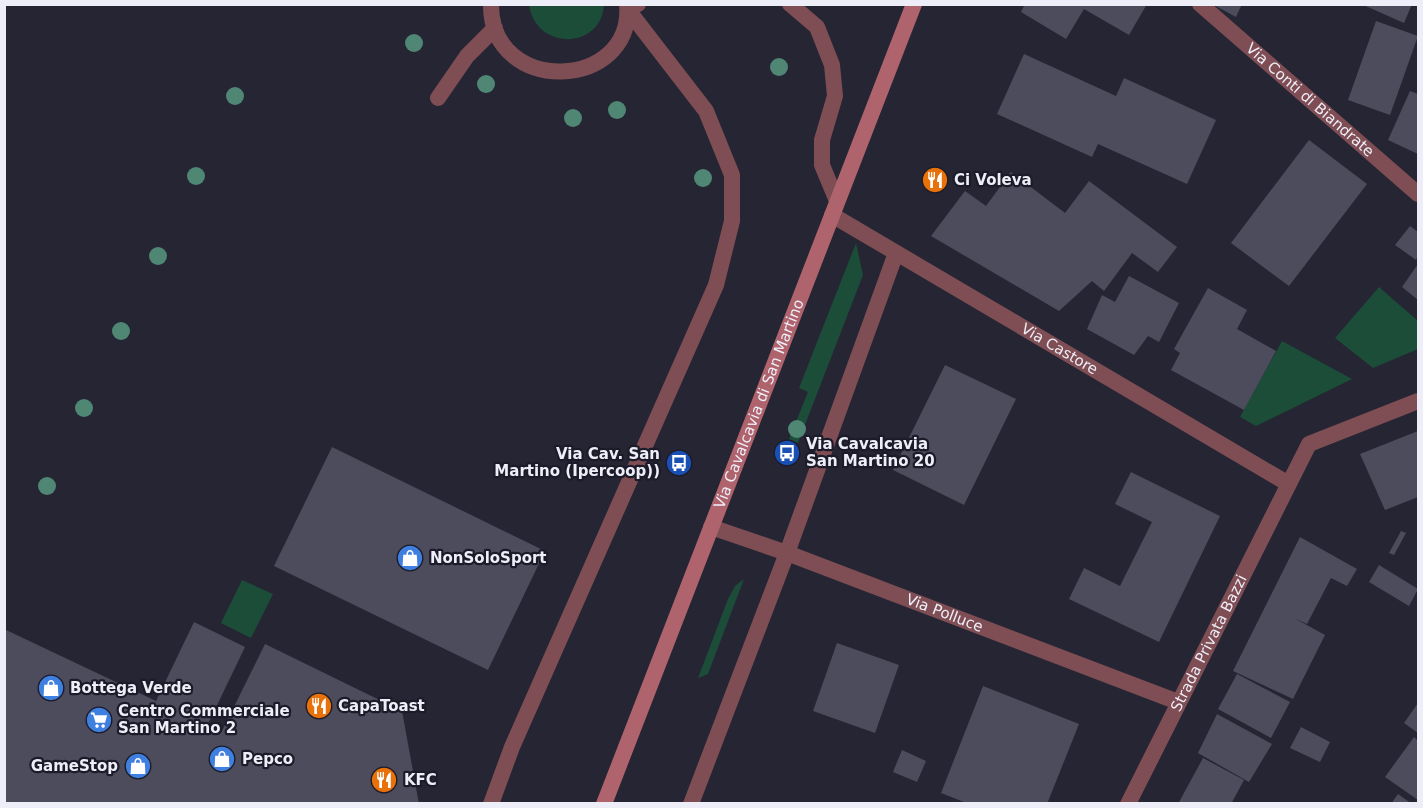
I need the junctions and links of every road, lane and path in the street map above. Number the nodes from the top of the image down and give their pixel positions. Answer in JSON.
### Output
{"nodes":[{"id":1,"x":790,"y":4,"type":"edge"},
{"id":2,"x":914,"y":4,"type":"edge"},
{"id":3,"x":1200,"y":4,"type":"edge"},
{"id":4,"x":490,"y":6,"type":"edge"},
{"id":5,"x":631,"y":6,"type":"edge"},
{"id":6,"x":495,"y":28,"type":"junction"},
{"id":7,"x":438,"y":98,"type":"dead end"},
{"id":8,"x":1419,"y":194,"type":"edge"},
{"id":9,"x":834,"y":208,"type":"junction"},
{"id":10,"x":896,"y":253,"type":"junction"},
{"id":11,"x":1419,"y":401,"type":"edge"},
{"id":12,"x":1287,"y":483,"type":"junction"},
{"id":13,"x":711,"y":527,"type":"junction"},
{"id":14,"x":787,"y":553,"type":"junction"},
{"id":15,"x":1178,"y":702,"type":"junction"},
{"id":16,"x":491,"y":804,"type":"edge"},
{"id":17,"x":604,"y":804,"type":"edge"},
{"id":18,"x":692,"y":804,"type":"edge"},
{"id":19,"x":1128,"y":804,"type":"edge"}],
"edges":[{"from":1,"to":9,"type":"street"},
{"from":2,"to":9,"type":"main road","name":"Via Cavalcavia di San Martino"},
{"from":3,"to":8,"type":"street","name":"Via Conti di Biandrate"},
{"from":4,"to":6,"type":"street"},
{"from":5,"to":6,"type":"street"},
{"from":5,"to":16,"type":"street"},
{"from":6,"to":7,"type":"street"},
{"from":9,"to":10,"type":"street","name":"Via Castore"},
{"from":9,"to":13,"type":"main road","name":"Via Cavalcavia di San Martino"},
{"from":10,"to":12,"type":"street","name":"Via Castore"},
{"from":10,"to":14,"type":"street"},
{"from":11,"to":12,"type":"street","name":"Strada Privata Bazzi"},
{"from":12,"to":15,"type":"street","name":"Strada Privata Bazzi"},
{"from":13,"to":14,"type":"street","name":"Via Polluce"},
{"from":13,"to":17,"type":"main road","name":"Via Cavalcavia di San Martino"},
{"from":14,"to":15,"type":"street","name":"Via Polluce"},
{"from":14,"to":18,"type":"street"},
{"from":15,"to":19,"type":"street","name":"Strada Privata Bazzi"}]}
